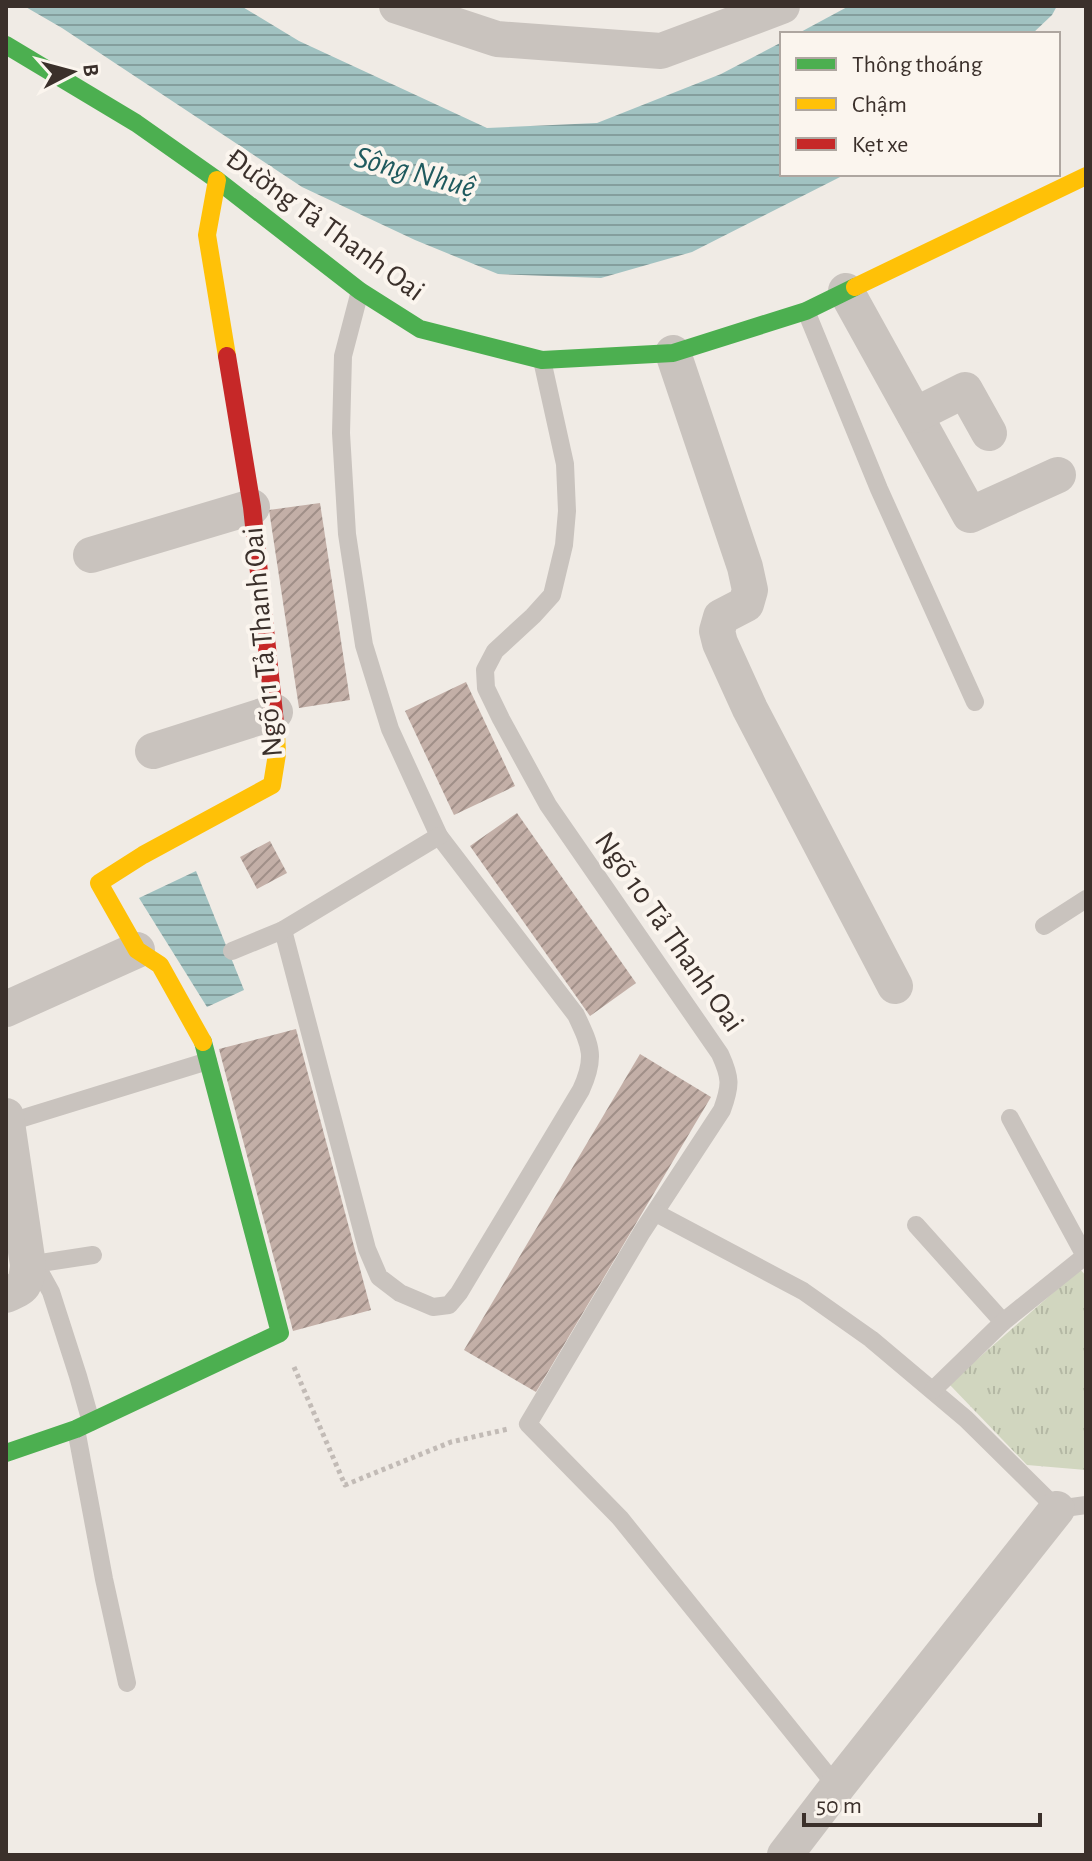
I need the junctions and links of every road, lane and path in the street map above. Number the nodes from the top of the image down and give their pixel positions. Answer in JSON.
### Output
{"nodes":[{"id":1,"x":397,"y":6,"type":"edge"},
{"id":2,"x":782,"y":6,"type":"edge"},
{"id":3,"x":6,"y":45,"type":"edge"},
{"id":4,"x":1086,"y":176,"type":"edge"},
{"id":5,"x":217,"y":180,"type":"junction"},
{"id":6,"x":360,"y":291,"type":"junction"},
{"id":7,"x":846,"y":291,"type":"junction"},
{"id":8,"x":806,"y":311,"type":"junction"},
{"id":9,"x":673,"y":353,"type":"junction"},
{"id":10,"x":542,"y":360,"type":"junction"},
{"id":11,"x":915,"y":415,"type":"junction"},
{"id":12,"x":989,"y":433,"type":"dead end"},
{"id":13,"x":1058,"y":475,"type":"dead end"},
{"id":14,"x":252,"y":507,"type":"junction"},
{"id":15,"x":91,"y":555,"type":"dead end"},
{"id":16,"x":975,"y":702,"type":"dead end"},
{"id":17,"x":275,"y":712,"type":"junction"},
{"id":18,"x":153,"y":751,"type":"dead end"},
{"id":19,"x":439,"y":836,"type":"junction"},
{"id":20,"x":1086,"y":899,"type":"edge"},
{"id":21,"x":1044,"y":926,"type":"dead end"},
{"id":22,"x":283,"y":930,"type":"junction"},
{"id":23,"x":137,"y":950,"type":"junction"},
{"id":24,"x":232,"y":951,"type":"dead end"},
{"id":25,"x":895,"y":986,"type":"dead end"},
{"id":26,"x":6,"y":1009,"type":"edge"},
{"id":27,"x":208,"y":1061,"type":"junction"},
{"id":28,"x":1010,"y":1118,"type":"dead end"},
{"id":29,"x":7,"y":1120,"type":"edge"},
{"id":30,"x":656,"y":1213,"type":"junction"},
{"id":31,"x":916,"y":1225,"type":"dead end"},
{"id":32,"x":93,"y":1255,"type":"dead end"},
{"id":33,"x":28,"y":1265,"type":"junction"},
{"id":34,"x":6,"y":1295,"type":"edge"},
{"id":35,"x":1003,"y":1322,"type":"junction"},
{"id":36,"x":280,"y":1333,"type":"junction"},
{"id":37,"x":933,"y":1390,"type":"junction"},
{"id":38,"x":528,"y":1424,"type":"junction"},
{"id":39,"x":83,"y":1426,"type":"junction"},
{"id":40,"x":6,"y":1453,"type":"edge"},
{"id":41,"x":1072,"y":1507,"type":"edge"},
{"id":42,"x":127,"y":1683,"type":"dead end"},
{"id":43,"x":837,"y":1787,"type":"junction"},
{"id":44,"x":785,"y":1855,"type":"edge"}],
"edges":[{"from":1,"to":2,"type":"street"},
{"from":3,"to":5,"type":"street","name":"Đường Tả Thanh Oai"},
{"from":4,"to":7,"type":"street","name":"Đường Tả Thanh Oai"},
{"from":5,"to":6,"type":"street","name":"Đường Tả Thanh Oai"},
{"from":5,"to":14,"type":"street","name":"Ngõ 11 Tả Thanh Oai"},
{"from":6,"to":10,"type":"street","name":"Đường Tả Thanh Oai"},
{"from":6,"to":19,"type":"lane"},
{"from":7,"to":8,"type":"street","name":"Đường Tả Thanh Oai"},
{"from":7,"to":11,"type":"street"},
{"from":8,"to":9,"type":"street","name":"Đường Tả Thanh Oai"},
{"from":8,"to":16,"type":"lane"},
{"from":9,"to":10,"type":"street","name":"Đường Tả Thanh Oai"},
{"from":9,"to":25,"type":"street"},
{"from":10,"to":30,"type":"lane","name":"Ngõ 10 Tả Thanh Oai"},
{"from":11,"to":12,"type":"street"},
{"from":11,"to":13,"type":"street"},
{"from":14,"to":15,"type":"street"},
{"from":14,"to":17,"type":"street","name":"Ngõ 11 Tả Thanh Oai"},
{"from":17,"to":18,"type":"street"},
{"from":17,"to":23,"type":"street","name":"Ngõ 11 Tả Thanh Oai"},
{"from":19,"to":22,"type":"lane"},
{"from":19,"to":22,"type":"lane"},
{"from":20,"to":21,"type":"lane"},
{"from":22,"to":24,"type":"lane"},
{"from":23,"to":26,"type":"street"},
{"from":23,"to":27,"type":"street"},
{"from":27,"to":29,"type":"lane"},
{"from":27,"to":36,"type":"street"},
{"from":28,"to":35,"type":"lane"},
{"from":29,"to":33,"type":"street"},
{"from":30,"to":37,"type":"lane"},
{"from":30,"to":38,"type":"lane","name":"Ngõ 10 Tả Thanh Oai"},
{"from":31,"to":35,"type":"lane"},
{"from":32,"to":33,"type":"lane"},
{"from":33,"to":34,"type":"street"},
{"from":33,"to":39,"type":"lane"},
{"from":35,"to":37,"type":"lane"},
{"from":36,"to":38,"type":"path"},
{"from":36,"to":39,"type":"street"},
{"from":37,"to":41,"type":"lane"},
{"from":38,"to":43,"type":"lane"},
{"from":39,"to":40,"type":"street"},
{"from":39,"to":42,"type":"lane"},
{"from":41,"to":43,"type":"street"},
{"from":43,"to":44,"type":"street"}]}
